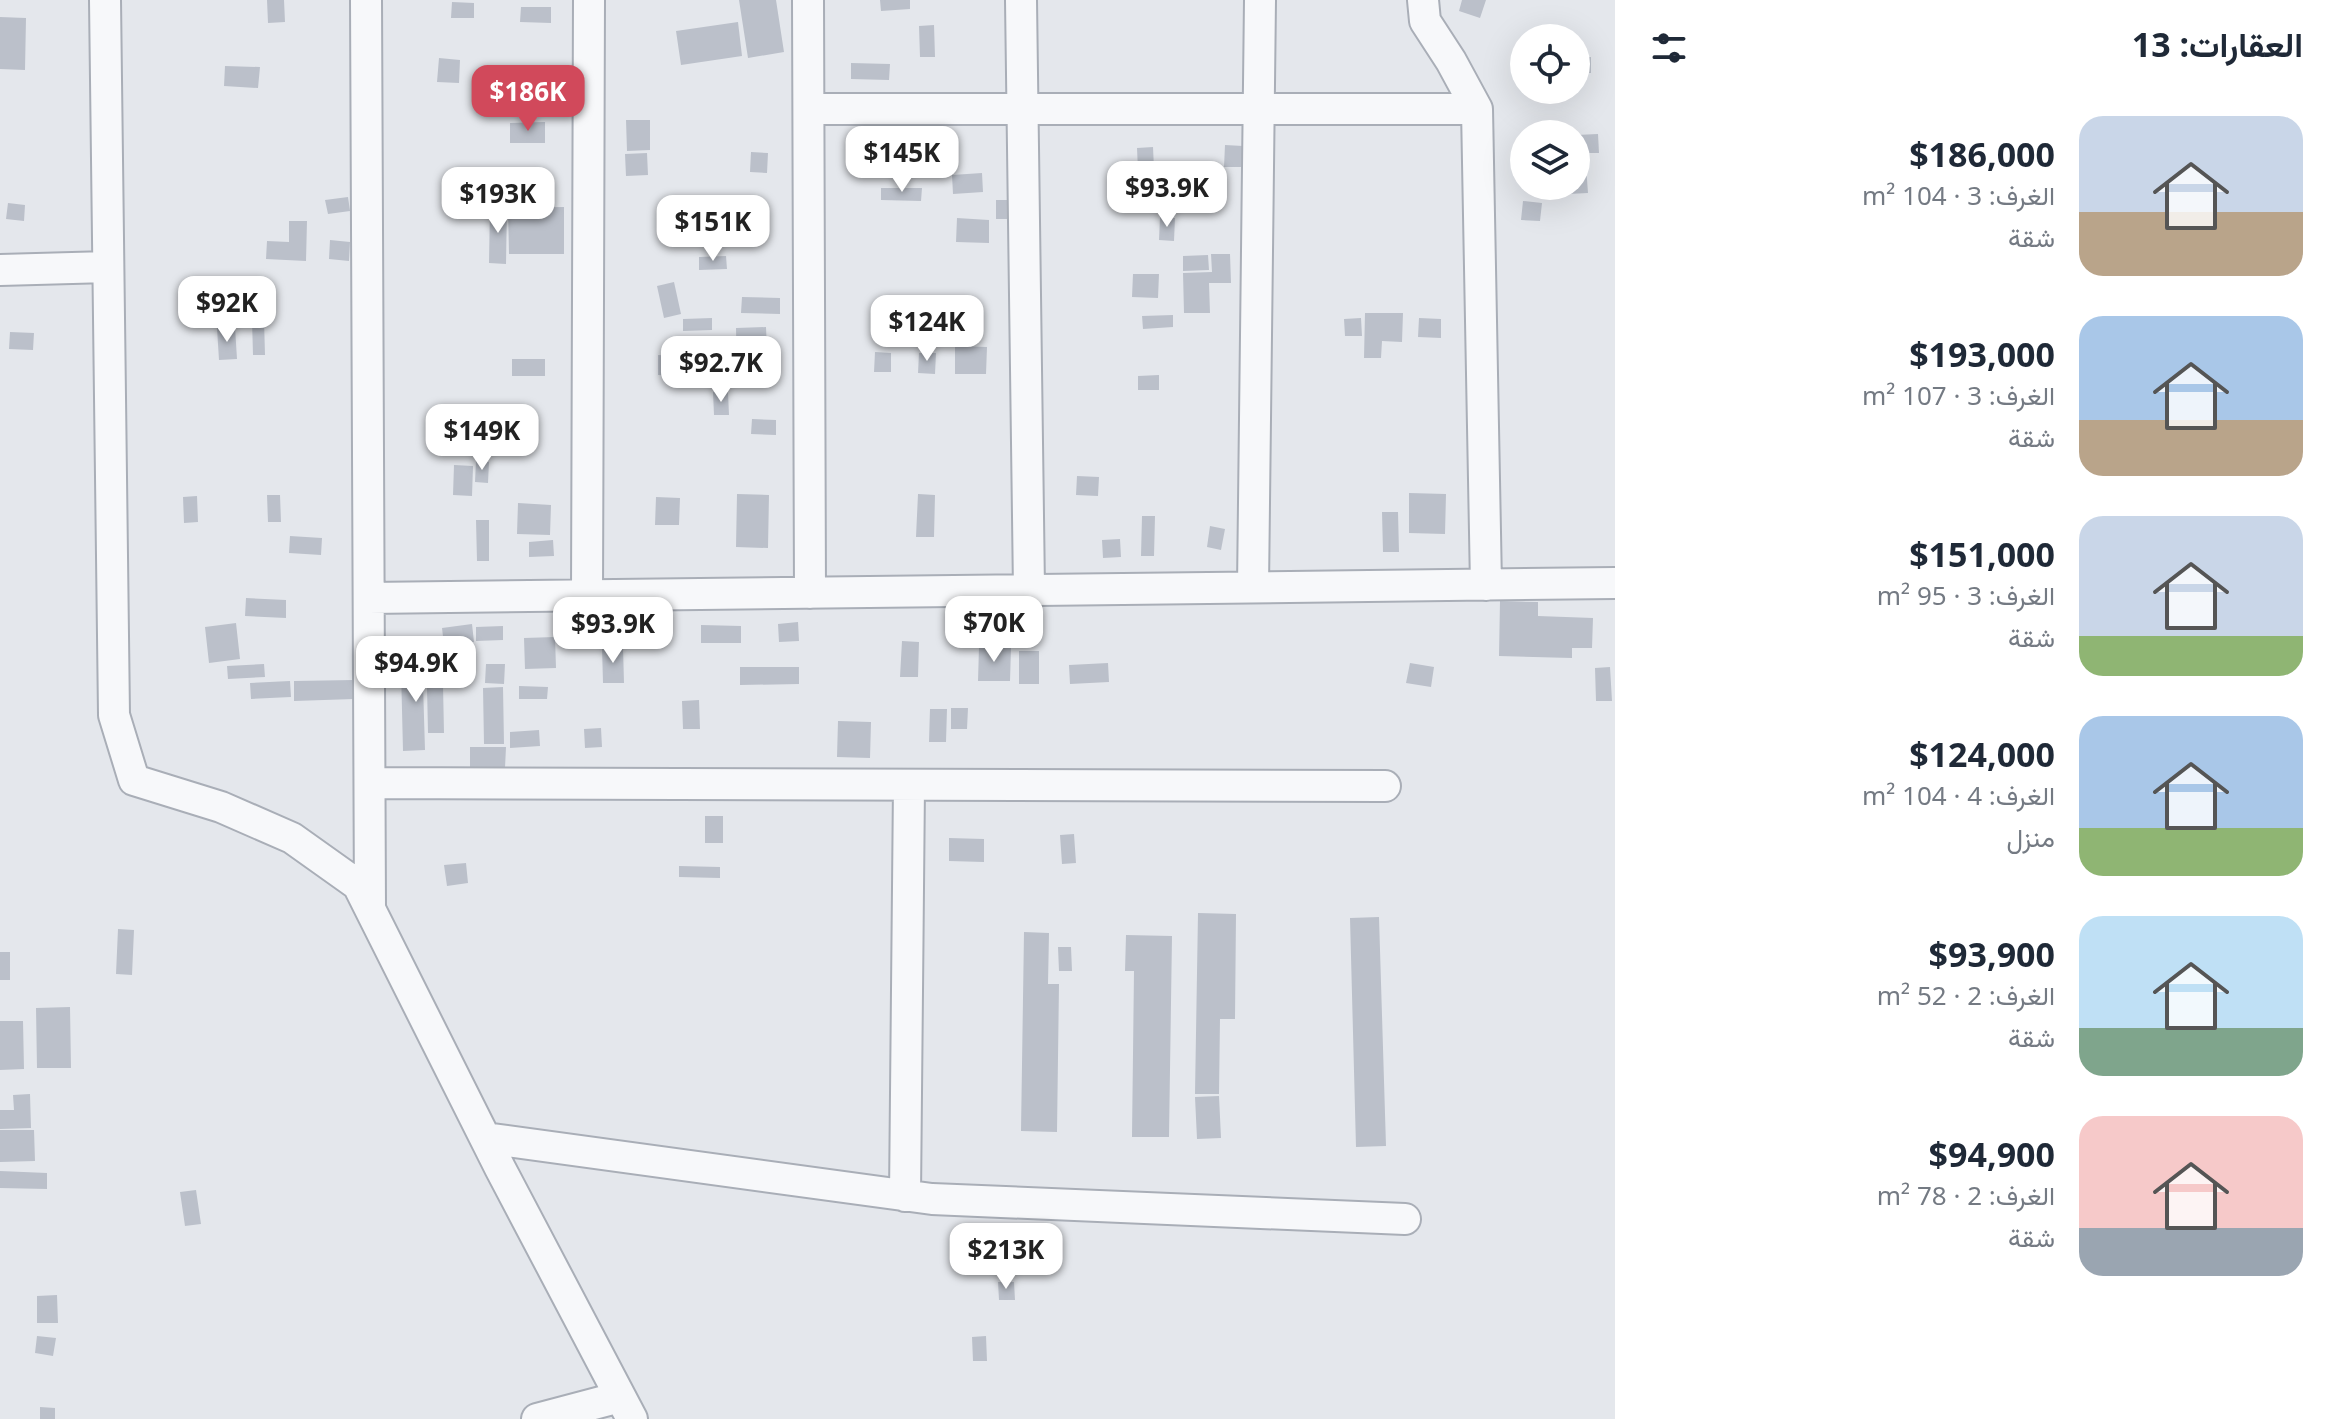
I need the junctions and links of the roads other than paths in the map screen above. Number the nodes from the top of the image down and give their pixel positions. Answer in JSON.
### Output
{"nodes":[{"id":1,"x":105,"y":0,"type":"edge"},
{"id":2,"x":366,"y":0,"type":"edge"},
{"id":3,"x":589,"y":0,"type":"edge"},
{"id":4,"x":808,"y":0,"type":"edge"},
{"id":5,"x":1021,"y":0,"type":"edge"},
{"id":6,"x":1260,"y":0,"type":"edge"},
{"id":7,"x":1423,"y":0,"type":"edge"},
{"id":8,"x":809,"y":109,"type":"junction"},
{"id":9,"x":1022,"y":109,"type":"junction"},
{"id":10,"x":1259,"y":109,"type":"junction"},
{"id":11,"x":1477,"y":109,"type":"junction"},
{"id":12,"x":108,"y":267,"type":"junction"},
{"id":13,"x":0,"y":270,"type":"edge"},
{"id":14,"x":1615,"y":583,"type":"edge"},
{"id":15,"x":1486,"y":585,"type":"junction"},
{"id":16,"x":1253,"y":587,"type":"junction"},
{"id":17,"x":1029,"y":590,"type":"junction"},
{"id":18,"x":810,"y":593,"type":"junction"},
{"id":19,"x":587,"y":595,"type":"junction"},
{"id":20,"x":369,"y":598,"type":"junction"},
{"id":21,"x":370,"y":783,"type":"junction"},
{"id":22,"x":909,"y":785,"type":"junction"},
{"id":23,"x":1385,"y":786,"type":"dead end"},
{"id":24,"x":370,"y":909,"type":"junction"},
{"id":25,"x":485,"y":1138,"type":"junction"},
{"id":26,"x":905,"y":1196,"type":"junction"},
{"id":27,"x":1405,"y":1219,"type":"dead end"},
{"id":28,"x":626,"y":1408,"type":"edge"},
{"id":29,"x":537,"y":1419,"type":"edge"}],
"edges":[{"from":1,"to":12,"type":"street"},
{"from":2,"to":20,"type":"street"},
{"from":3,"to":19,"type":"street"},
{"from":4,"to":8,"type":"street"},
{"from":5,"to":9,"type":"street"},
{"from":6,"to":10,"type":"street"},
{"from":7,"to":11,"type":"street"},
{"from":8,"to":9,"type":"street"},
{"from":8,"to":18,"type":"street"},
{"from":9,"to":10,"type":"street"},
{"from":9,"to":17,"type":"street"},
{"from":10,"to":11,"type":"street"},
{"from":10,"to":16,"type":"street"},
{"from":11,"to":15,"type":"street"},
{"from":12,"to":13,"type":"street"},
{"from":12,"to":24,"type":"street"},
{"from":14,"to":15,"type":"street"},
{"from":15,"to":16,"type":"street"},
{"from":16,"to":17,"type":"street"},
{"from":17,"to":18,"type":"street"},
{"from":18,"to":19,"type":"street"},
{"from":19,"to":20,"type":"street"},
{"from":20,"to":21,"type":"street"},
{"from":21,"to":22,"type":"street"},
{"from":21,"to":24,"type":"street"},
{"from":22,"to":23,"type":"street"},
{"from":22,"to":26,"type":"street"},
{"from":24,"to":25,"type":"street"},
{"from":25,"to":26,"type":"street"},
{"from":25,"to":28,"type":"street"},
{"from":26,"to":27,"type":"street"},
{"from":28,"to":29,"type":"street"}]}
